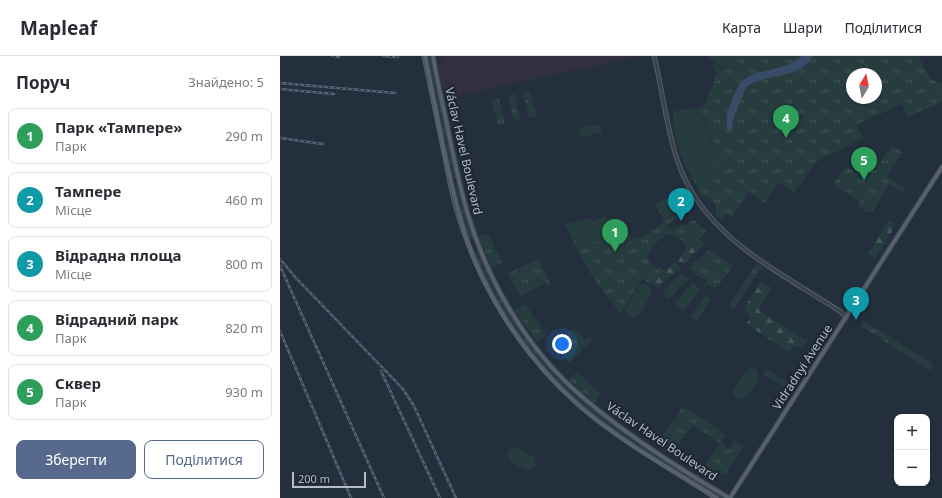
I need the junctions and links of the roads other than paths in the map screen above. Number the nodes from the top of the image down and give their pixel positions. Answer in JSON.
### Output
{"nodes":[{"id":1,"x":425,"y":56,"type":"edge"},
{"id":2,"x":432,"y":56,"type":"edge"},
{"id":3,"x":655,"y":56,"type":"edge"},
{"id":4,"x":942,"y":166,"type":"edge"},
{"id":5,"x":850,"y":311,"type":"junction"},
{"id":6,"x":846,"y":318,"type":"junction"},
{"id":7,"x":716,"y":498,"type":"edge"},
{"id":8,"x":730,"y":498,"type":"edge"}],
"edges":[{"from":1,"to":7,"type":"main road","name":"Václav Havel Boulevard"},
{"from":2,"to":8,"type":"main road","name":"Václav Havel Boulevard"},
{"from":3,"to":5,"type":"street"},
{"from":3,"to":6,"type":"street"},
{"from":4,"to":5,"type":"main road","name":"Vidradnyi Avenue"},
{"from":5,"to":6,"type":"main road","name":"Vidradnyi Avenue"},
{"from":6,"to":8,"type":"main road","name":"Vidradnyi Avenue"}]}
